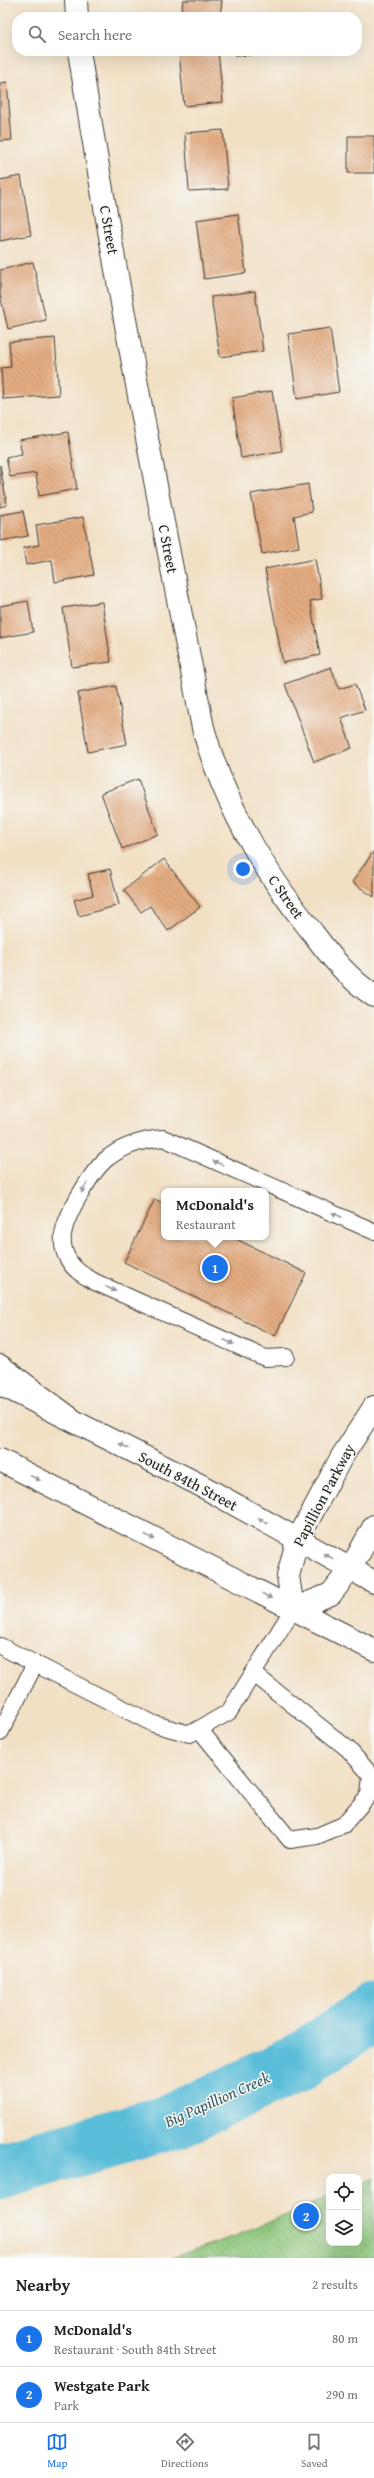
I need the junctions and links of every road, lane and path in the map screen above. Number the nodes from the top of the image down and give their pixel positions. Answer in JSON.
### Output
{"nodes":[{"id":1,"x":76,"y":0,"type":"edge"},
{"id":2,"x":77,"y":12,"type":"edge"},
{"id":3,"x":80,"y":56,"type":"edge"},
{"id":4,"x":374,"y":996,"type":"edge"},
{"id":5,"x":373,"y":1231,"type":"dead end"},
{"id":6,"x":286,"y":1357,"type":"dead end"},
{"id":7,"x":0,"y":1366,"type":"edge"},
{"id":8,"x":0,"y":1384,"type":"edge"},
{"id":9,"x":374,"y":1407,"type":"edge"},
{"id":10,"x":74,"y":1421,"type":"junction"},
{"id":11,"x":0,"y":1460,"type":"edge"},
{"id":12,"x":374,"y":1526,"type":"edge"},
{"id":13,"x":297,"y":1541,"type":"junction"},
{"id":14,"x":352,"y":1568,"type":"junction"},
{"id":15,"x":374,"y":1582,"type":"edge"},
{"id":16,"x":293,"y":1609,"type":"junction"},
{"id":17,"x":0,"y":1646,"type":"edge"},
{"id":18,"x":374,"y":1650,"type":"edge"},
{"id":19,"x":35,"y":1664,"type":"junction"},
{"id":20,"x":253,"y":1673,"type":"junction"},
{"id":21,"x":2,"y":1723,"type":"edge"},
{"id":22,"x":199,"y":1728,"type":"junction"}],
"edges":[{"from":1,"to":2,"type":"main road"},
{"from":3,"to":4,"type":"main road","name":"C Street"},
{"from":5,"to":6,"type":"lane","one_way":true},
{"from":7,"to":10,"type":"main road"},
{"from":8,"to":10,"type":"main road","name":"South 84th Street"},
{"from":9,"to":13,"type":"main road","name":"Papillion Parkway"},
{"from":13,"to":10,"type":"main road","name":"South 84th Street","one_way":true},
{"from":11,"to":16,"type":"main road","one_way":true},
{"from":12,"to":14,"type":"main road"},
{"from":14,"to":13,"type":"main road","name":"South 84th Street","one_way":true},
{"from":13,"to":16,"type":"main road","name":"Papillion Parkway"},
{"from":14,"to":15,"type":"main road","name":"South 84th Street"},
{"from":14,"to":16,"type":"main road"},
{"from":16,"to":18,"type":"main road"},
{"from":16,"to":20,"type":"lane"},
{"from":17,"to":19,"type":"lane"},
{"from":19,"to":21,"type":"lane"},
{"from":19,"to":22,"type":"lane"},
{"from":20,"to":22,"type":"lane"},
{"from":20,"to":22,"type":"lane"}]}
